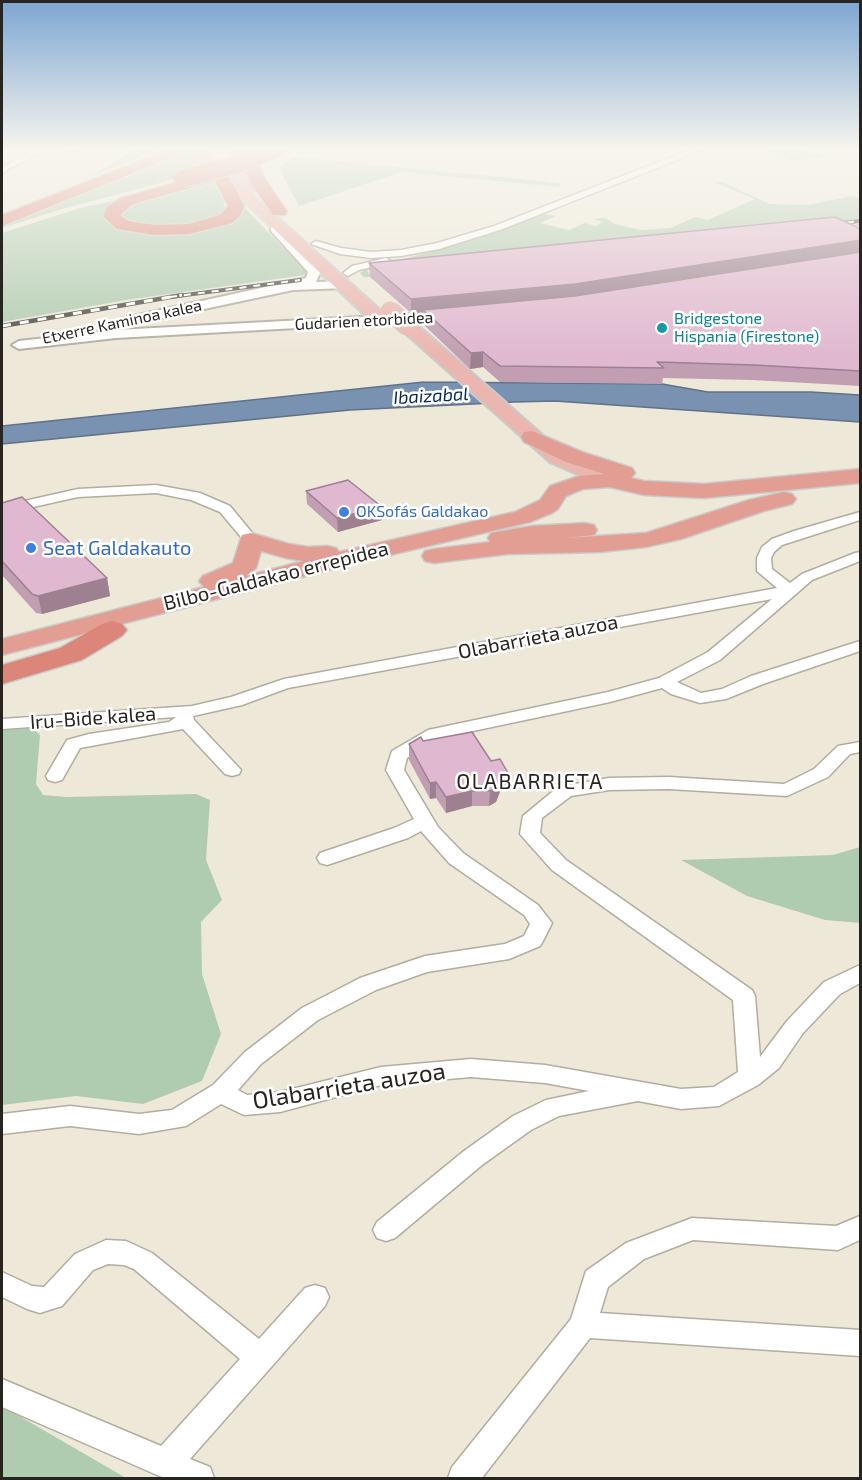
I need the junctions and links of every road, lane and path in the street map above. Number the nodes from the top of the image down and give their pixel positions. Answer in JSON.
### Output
{"nodes":[{"id":1,"x":38,"y":218,"type":"edge"},
{"id":2,"x":114,"y":218,"type":"edge"},
{"id":3,"x":227,"y":218,"type":"edge"},
{"id":4,"x":278,"y":218,"type":"junction"},
{"id":5,"x":524,"y":218,"type":"edge"},
{"id":6,"x":2,"y":229,"type":"edge"},
{"id":7,"x":316,"y":244,"type":"junction"},
{"id":8,"x":439,"y":246,"type":"junction"},
{"id":9,"x":345,"y":279,"type":"junction"},
{"id":10,"x":293,"y":286,"type":"junction"},
{"id":11,"x":472,"y":315,"type":"edge"},
{"id":12,"x":135,"y":319,"type":"junction"},
{"id":13,"x":100,"y":327,"type":"junction"},
{"id":14,"x":152,"y":332,"type":"junction"},
{"id":15,"x":116,"y":334,"type":"junction"},
{"id":16,"x":19,"y":345,"type":"junction"},
{"id":17,"x":2,"y":348,"type":"edge"},
{"id":18,"x":515,"y":428,"type":"junction"},
{"id":19,"x":610,"y":480,"type":"junction"},
{"id":20,"x":853,"y":482,"type":"edge"},
{"id":21,"x":644,"y":488,"type":"junction"},
{"id":22,"x":554,"y":498,"type":"junction"},
{"id":23,"x":2,"y":510,"type":"edge"},
{"id":24,"x":861,"y":516,"type":"edge"},
{"id":25,"x":660,"y":520,"type":"junction"},
{"id":26,"x":585,"y":530,"type":"junction"},
{"id":27,"x":251,"y":540,"type":"junction"},
{"id":28,"x":395,"y":552,"type":"junction"},
{"id":29,"x":300,"y":554,"type":"junction"},
{"id":30,"x":861,"y":556,"type":"edge"},
{"id":31,"x":243,"y":568,"type":"junction"},
{"id":32,"x":789,"y":590,"type":"junction"},
{"id":33,"x":112,"y":630,"type":"junction"},
{"id":34,"x":2,"y":635,"type":"edge"},
{"id":35,"x":2,"y":646,"type":"edge"},
{"id":36,"x":861,"y":646,"type":"edge"},
{"id":37,"x":2,"y":659,"type":"edge"},
{"id":38,"x":2,"y":675,"type":"edge"},
{"id":39,"x":665,"y":682,"type":"junction"},
{"id":40,"x":184,"y":716,"type":"junction"},
{"id":41,"x":2,"y":724,"type":"edge"},
{"id":42,"x":861,"y":747,"type":"edge"},
{"id":43,"x":232,"y":770,"type":"dead end"},
{"id":44,"x":55,"y":776,"type":"dead end"},
{"id":45,"x":425,"y":821,"type":"junction"},
{"id":46,"x":327,"y":858,"type":"dead end"},
{"id":47,"x":861,"y":973,"type":"edge"},
{"id":48,"x":750,"y":1078,"type":"junction"},
{"id":49,"x":221,"y":1092,"type":"junction"},
{"id":50,"x":638,"y":1092,"type":"junction"},
{"id":51,"x":2,"y":1124,"type":"edge"},
{"id":52,"x":861,"y":1227,"type":"edge"},
{"id":53,"x":386,"y":1230,"type":"dead end"},
{"id":54,"x":2,"y":1284,"type":"edge"},
{"id":55,"x":315,"y":1297,"type":"dead end"},
{"id":56,"x":583,"y":1325,"type":"junction"},
{"id":57,"x":861,"y":1343,"type":"edge"},
{"id":58,"x":260,"y":1358,"type":"junction"},
{"id":59,"x":2,"y":1393,"type":"edge"},
{"id":60,"x":165,"y":1464,"type":"junction"},
{"id":61,"x":199,"y":1479,"type":"edge"},
{"id":62,"x":463,"y":1479,"type":"edge"}],
"edges":[{"from":1,"to":6,"type":"highway"},
{"from":2,"to":3,"type":"highway"},
{"from":4,"to":7,"type":"main road"},
{"from":4,"to":9,"type":"main road"},
{"from":4,"to":10,"type":"street"},
{"from":5,"to":8,"type":"street"},
{"from":7,"to":8,"type":"street"},
{"from":7,"to":9,"type":"main road"},
{"from":8,"to":9,"type":"street"},
{"from":9,"to":10,"type":"street"},
{"from":9,"to":18,"type":"main road","name":"Gudarien etorbidea"},
{"from":10,"to":12,"type":"street","name":"Etxerre Kaminoa kalea"},
{"from":11,"to":14,"type":"street","name":"Gudarien etorbidea"},
{"from":12,"to":13,"type":"street","name":"Etxerre Kaminoa kalea"},
{"from":12,"to":14,"type":"street"},
{"from":13,"to":15,"type":"street","name":"Gudarien etorbidea"},
{"from":13,"to":16,"type":"street","name":"Etxerre Kaminoa kalea"},
{"from":14,"to":15,"type":"street","name":"Gudarien etorbidea"},
{"from":15,"to":16,"type":"street","name":"Gudarien etorbidea"},
{"from":16,"to":17,"type":"street","name":"Etxerre Kaminoa kalea"},
{"from":18,"to":19,"type":"main road"},
{"from":18,"to":20,"type":"highway"},
{"from":18,"to":22,"type":"main road"},
{"from":19,"to":21,"type":"highway","name":"Bilbo-Galdakao errepidea"},
{"from":19,"to":22,"type":"highway","name":"Bilbo-Galdakao errepidea"},
{"from":20,"to":21,"type":"highway","name":"Bilbo-Galdakao errepidea"},
{"from":20,"to":25,"type":"highway","name":"Bilbo-Galdakao errepidea"},
{"from":20,"to":28,"type":"highway","name":"Bilbo-Galdakao errepidea"},
{"from":21,"to":25,"type":"highway"},
{"from":22,"to":26,"type":"highway","name":"Bilbo-Galdakao errepidea"},
{"from":22,"to":28,"type":"highway","name":"Bilbo-Galdakao errepidea"},
{"from":23,"to":27,"type":"street"},
{"from":24,"to":32,"type":"street"},
{"from":25,"to":26,"type":"highway","name":"Bilbo-Galdakao errepidea"},
{"from":26,"to":28,"type":"highway","name":"Bilbo-Galdakao errepidea"},
{"from":27,"to":29,"type":"highway"},
{"from":27,"to":31,"type":"highway"},
{"from":28,"to":29,"type":"highway"},
{"from":28,"to":33,"type":"highway","name":"Bilbo-Galdakao errepidea"},
{"from":28,"to":35,"type":"highway","name":"Bilbo-Galdakao errepidea"},
{"from":29,"to":31,"type":"highway"},
{"from":30,"to":32,"type":"street","name":"Olabarrieta auzoa"},
{"from":31,"to":34,"type":"highway"},
{"from":32,"to":39,"type":"street","name":"Olabarrieta auzoa"},
{"from":32,"to":40,"type":"street","name":"Olabarrieta auzoa"},
{"from":33,"to":37,"type":"highway","name":"Bilbo-Galdakao errepidea"},
{"from":33,"to":38,"type":"highway"},
{"from":36,"to":39,"type":"street"},
{"from":39,"to":45,"type":"street","name":"Olabarrieta auzoa"},
{"from":40,"to":41,"type":"street","name":"Iru-Bide kalea"},
{"from":40,"to":43,"type":"street"},
{"from":40,"to":44,"type":"street","name":"Iru-Bide kalea"},
{"from":42,"to":48,"type":"street"},
{"from":45,"to":46,"type":"street"},
{"from":45,"to":49,"type":"street","name":"Olabarrieta auzoa"},
{"from":47,"to":48,"type":"street","name":"Olabarrieta auzoa"},
{"from":48,"to":50,"type":"street","name":"Olabarrieta auzoa"},
{"from":49,"to":50,"type":"street","name":"Olabarrieta auzoa"},
{"from":49,"to":51,"type":"street"},
{"from":50,"to":53,"type":"street"},
{"from":52,"to":56,"type":"street"},
{"from":54,"to":58,"type":"street"},
{"from":55,"to":58,"type":"street"},
{"from":56,"to":57,"type":"street"},
{"from":56,"to":62,"type":"street"},
{"from":58,"to":60,"type":"street"},
{"from":59,"to":60,"type":"street"},
{"from":60,"to":61,"type":"street"}]}
